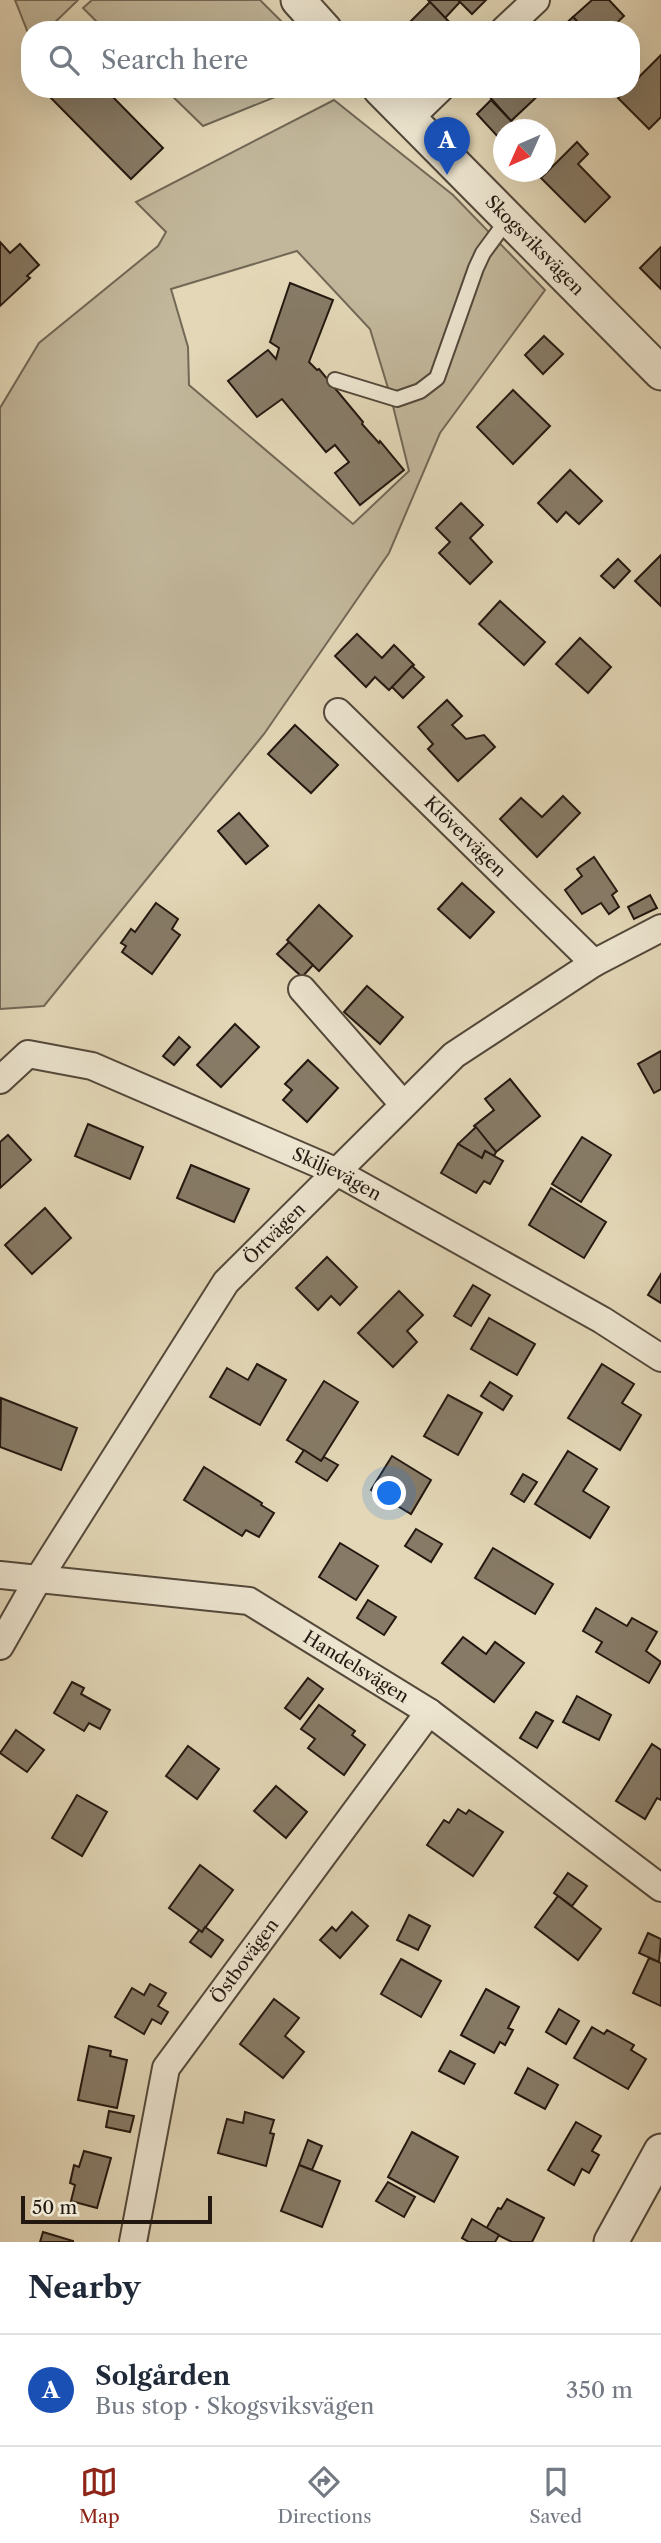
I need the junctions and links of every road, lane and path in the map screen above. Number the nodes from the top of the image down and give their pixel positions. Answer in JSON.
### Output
{"nodes":[{"id":1,"x":298,"y":0,"type":"edge"},
{"id":2,"x":536,"y":0,"type":"edge"},
{"id":3,"x":317,"y":21,"type":"edge"},
{"id":4,"x":514,"y":21,"type":"edge"},
{"id":5,"x":388,"y":98,"type":"edge"},
{"id":6,"x":431,"y":98,"type":"edge"},
{"id":7,"x":408,"y":120,"type":"junction"},
{"id":8,"x":508,"y":219,"type":"junction"},
{"id":9,"x":661,"y":373,"type":"edge"},
{"id":10,"x":335,"y":380,"type":"dead end"},
{"id":11,"x":338,"y":712,"type":"dead end"},
{"id":12,"x":661,"y":928,"type":"edge"},
{"id":13,"x":594,"y":963,"type":"junction"},
{"id":14,"x":302,"y":989,"type":"dead end"},
{"id":15,"x":0,"y":1080,"type":"edge"},
{"id":16,"x":403,"y":1104,"type":"junction"},
{"id":17,"x":335,"y":1171,"type":"junction"},
{"id":18,"x":661,"y":1358,"type":"edge"},
{"id":19,"x":0,"y":1575,"type":"edge"},
{"id":20,"x":37,"y":1581,"type":"junction"},
{"id":21,"x":0,"y":1646,"type":"edge"},
{"id":22,"x":429,"y":1712,"type":"junction"},
{"id":23,"x":661,"y":1888,"type":"edge"},
{"id":24,"x":661,"y":2151,"type":"edge"},
{"id":25,"x":134,"y":2242,"type":"edge"},
{"id":26,"x":611,"y":2242,"type":"edge"}],
"edges":[{"from":1,"to":3,"type":"street"},
{"from":2,"to":4,"type":"street"},
{"from":5,"to":7,"type":"street","name":"Skogsviksvägen"},
{"from":6,"to":7,"type":"street"},
{"from":7,"to":8,"type":"street","name":"Skogsviksvägen"},
{"from":8,"to":9,"type":"street","name":"Skogsviksvägen"},
{"from":8,"to":10,"type":"lane"},
{"from":11,"to":13,"type":"street","name":"Klövervägen"},
{"from":12,"to":13,"type":"street","name":"Örtvägen"},
{"from":13,"to":16,"type":"street","name":"Örtvägen"},
{"from":14,"to":16,"type":"street"},
{"from":15,"to":17,"type":"street","name":"Skiljevägen"},
{"from":16,"to":17,"type":"street","name":"Örtvägen"},
{"from":17,"to":18,"type":"street","name":"Skiljevägen"},
{"from":17,"to":20,"type":"street","name":"Örtvägen"},
{"from":19,"to":20,"type":"street","name":"Handelsvägen"},
{"from":20,"to":21,"type":"street","name":"Örtvägen"},
{"from":20,"to":22,"type":"street","name":"Handelsvägen"},
{"from":22,"to":23,"type":"street","name":"Handelsvägen"},
{"from":22,"to":25,"type":"street","name":"Östbovägen"},
{"from":24,"to":26,"type":"street"}]}
